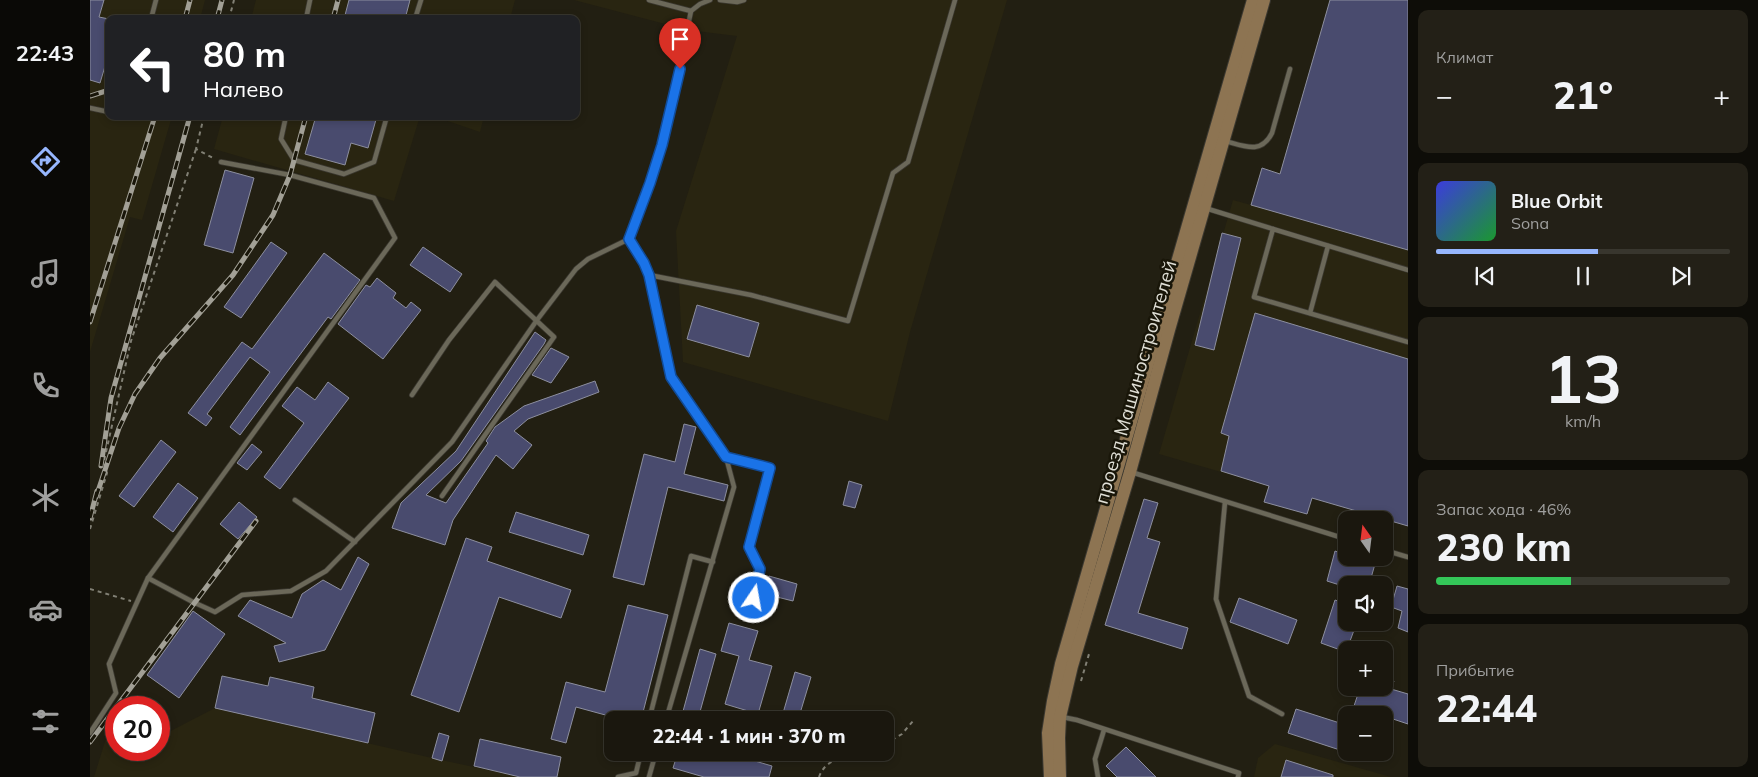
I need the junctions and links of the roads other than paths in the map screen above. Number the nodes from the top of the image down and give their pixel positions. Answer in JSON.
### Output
{"nodes":[{"id":1,"x":156,"y":0,"type":"edge"},
{"id":2,"x":310,"y":0,"type":"edge"},
{"id":3,"x":421,"y":0,"type":"edge"},
{"id":4,"x":649,"y":0,"type":"edge"},
{"id":5,"x":710,"y":0,"type":"edge"},
{"id":6,"x":720,"y":0,"type":"edge"},
{"id":7,"x":744,"y":0,"type":"edge"},
{"id":8,"x":955,"y":0,"type":"edge"},
{"id":9,"x":1253,"y":0,"type":"edge"},
{"id":10,"x":1264,"y":0,"type":"edge"},
{"id":11,"x":691,"y":11,"type":"junction"},
{"id":12,"x":152,"y":15,"type":"edge"},
{"id":13,"x":307,"y":15,"type":"edge"},
{"id":14,"x":417,"y":15,"type":"edge"},
{"id":15,"x":1290,"y":69,"type":"dead end"},
{"id":16,"x":90,"y":108,"type":"edge"},
{"id":17,"x":105,"y":111,"type":"edge"},
{"id":18,"x":285,"y":120,"type":"edge"},
{"id":19,"x":386,"y":120,"type":"edge"},
{"id":20,"x":1224,"y":140,"type":"junction"},
{"id":21,"x":221,"y":162,"type":"road end"},
{"id":22,"x":1199,"y":206,"type":"junction"},
{"id":23,"x":1273,"y":229,"type":"junction"},
{"id":24,"x":629,"y":239,"type":"junction"},
{"id":25,"x":1328,"y":246,"type":"junction"},
{"id":26,"x":1408,"y":270,"type":"edge"},
{"id":27,"x":649,"y":275,"type":"junction"},
{"id":28,"x":1310,"y":313,"type":"junction"},
{"id":29,"x":537,"y":320,"type":"junction"},
{"id":30,"x":1408,"y":342,"type":"edge"},
{"id":31,"x":412,"y":395,"type":"dead end"},
{"id":32,"x":726,"y":457,"type":"junction"},
{"id":33,"x":1124,"y":470,"type":"junction"},
{"id":34,"x":442,"y":496,"type":"dead end"},
{"id":35,"x":295,"y":500,"type":"dead end"},
{"id":36,"x":1225,"y":502,"type":"junction"},
{"id":37,"x":1338,"y":537,"type":"edge"},
{"id":38,"x":355,"y":542,"type":"junction"},
{"id":39,"x":1393,"y":553,"type":"edge"},
{"id":40,"x":1408,"y":557,"type":"edge"},
{"id":41,"x":713,"y":562,"type":"junction"},
{"id":42,"x":148,"y":578,"type":"junction"},
{"id":43,"x":754,"y":598,"type":"dead end"},
{"id":44,"x":651,"y":711,"type":"edge"},
{"id":45,"x":669,"y":711,"type":"edge"},
{"id":46,"x":1282,"y":714,"type":"dead end"},
{"id":47,"x":1060,"y":717,"type":"junction"},
{"id":48,"x":1104,"y":730,"type":"junction"},
{"id":49,"x":90,"y":733,"type":"edge"},
{"id":50,"x":639,"y":761,"type":"edge"},
{"id":51,"x":653,"y":761,"type":"edge"},
{"id":52,"x":618,"y":777,"type":"edge"},
{"id":53,"x":649,"y":777,"type":"edge"},
{"id":54,"x":1050,"y":777,"type":"edge"},
{"id":55,"x":1060,"y":777,"type":"edge"},
{"id":56,"x":1098,"y":777,"type":"edge"},
{"id":57,"x":1238,"y":777,"type":"edge"}],
"edges":[{"from":1,"to":12,"type":"lane"},
{"from":2,"to":13,"type":"lane"},
{"from":3,"to":14,"type":"lane"},
{"from":4,"to":11,"type":"lane"},
{"from":5,"to":11,"type":"lane"},
{"from":6,"to":7,"type":"lane"},
{"from":8,"to":27,"type":"lane"},
{"from":9,"to":22,"type":"main road","name":"проезд Машиностроителей"},
{"from":10,"to":20,"type":"main road","name":"проезд Машиностроителей"},
{"from":11,"to":24,"type":"lane"},
{"from":15,"to":20,"type":"lane"},
{"from":16,"to":17,"type":"lane"},
{"from":18,"to":19,"type":"lane"},
{"from":20,"to":22,"type":"main road","name":"проезд Машиностроителей"},
{"from":21,"to":42,"type":"lane"},
{"from":22,"to":23,"type":"lane"},
{"from":22,"to":33,"type":"main road","name":"проезд Машиностроителей"},
{"from":23,"to":25,"type":"lane"},
{"from":23,"to":28,"type":"lane"},
{"from":24,"to":27,"type":"lane"},
{"from":24,"to":29,"type":"lane"},
{"from":25,"to":26,"type":"lane"},
{"from":25,"to":28,"type":"lane"},
{"from":27,"to":32,"type":"lane"},
{"from":28,"to":30,"type":"lane"},
{"from":29,"to":31,"type":"lane"},
{"from":29,"to":34,"type":"lane"},
{"from":29,"to":38,"type":"lane"},
{"from":32,"to":41,"type":"lane"},
{"from":32,"to":43,"type":"lane"},
{"from":33,"to":36,"type":"lane"},
{"from":33,"to":47,"type":"main road","name":"проезд Машиностроителей"},
{"from":33,"to":54,"type":"main road","name":"проезд Машиностроителей"},
{"from":35,"to":38,"type":"lane"},
{"from":36,"to":37,"type":"lane"},
{"from":36,"to":46,"type":"lane"},
{"from":38,"to":42,"type":"lane"},
{"from":39,"to":40,"type":"lane"},
{"from":41,"to":44,"type":"lane"},
{"from":41,"to":45,"type":"lane"},
{"from":42,"to":49,"type":"lane"},
{"from":47,"to":48,"type":"lane"},
{"from":47,"to":55,"type":"main road","name":"проезд Машиностроителей"},
{"from":48,"to":56,"type":"lane"},
{"from":48,"to":57,"type":"lane"},
{"from":50,"to":52,"type":"lane"},
{"from":51,"to":53,"type":"lane"}]}
